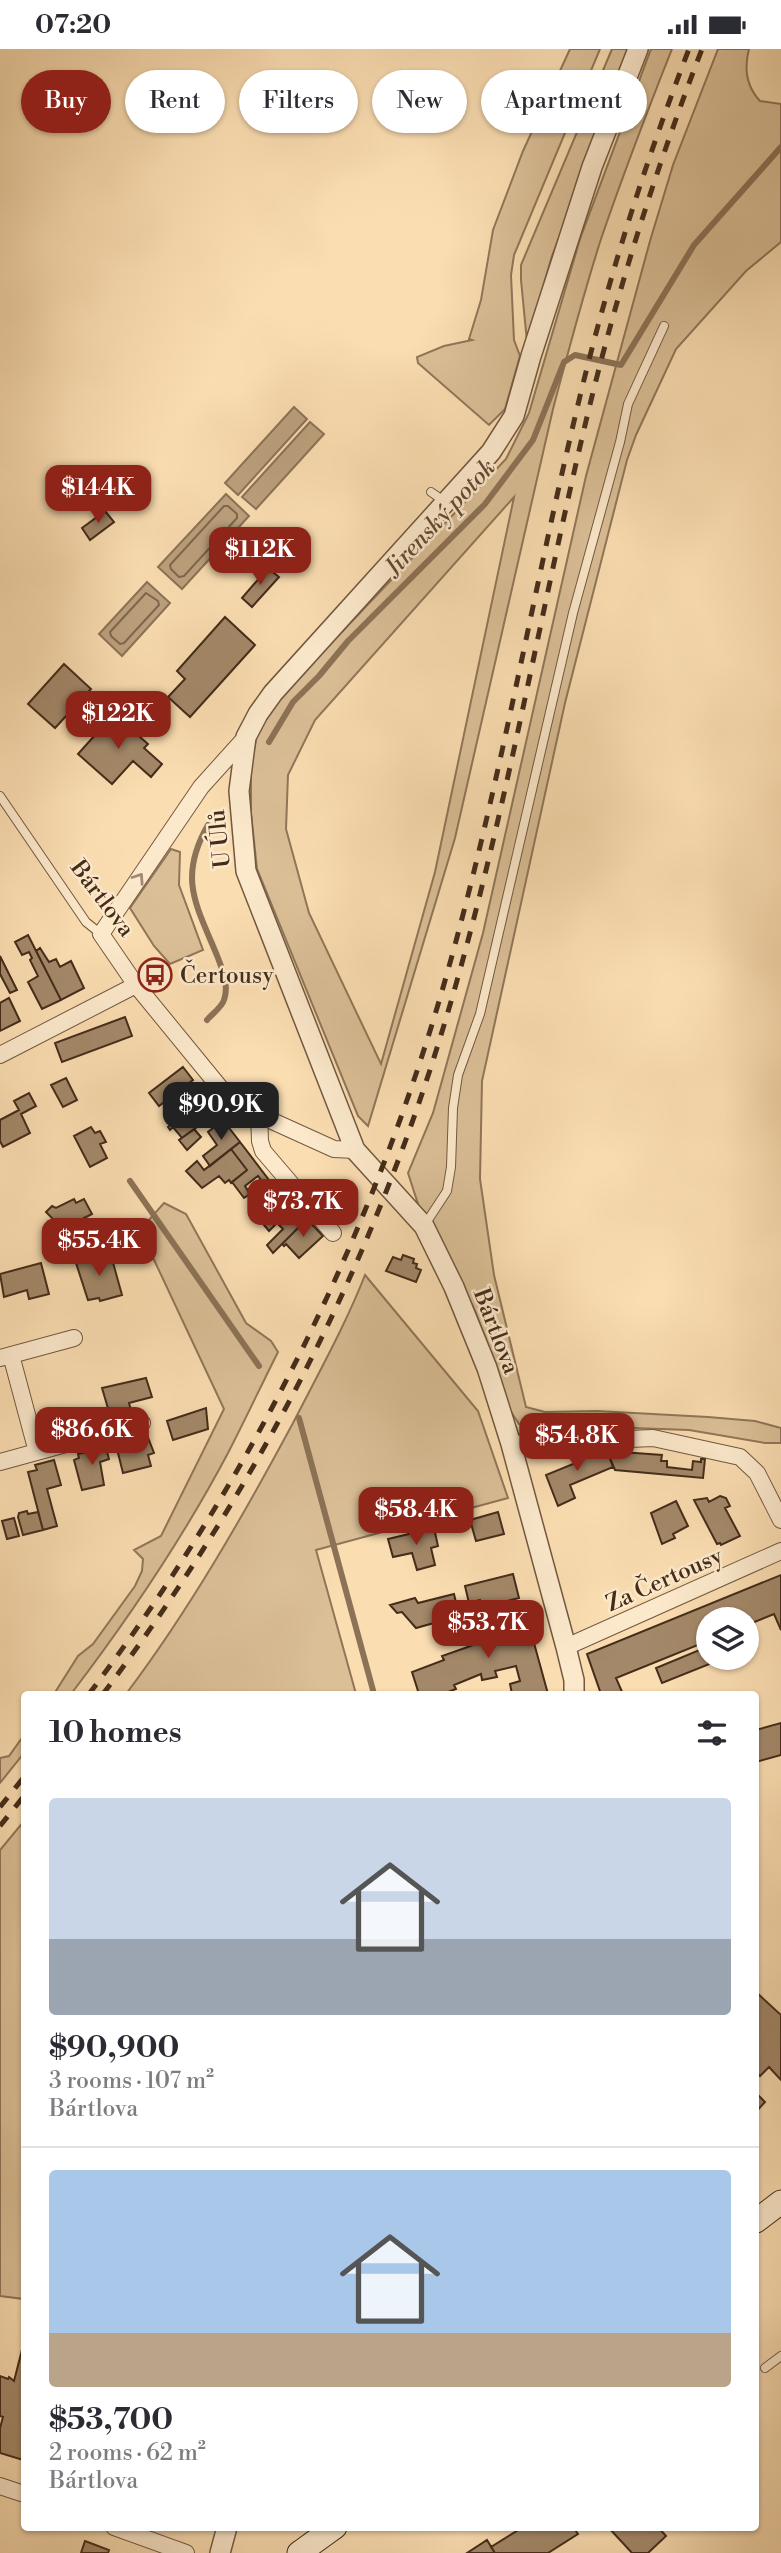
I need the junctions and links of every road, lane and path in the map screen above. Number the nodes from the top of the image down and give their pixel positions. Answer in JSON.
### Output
{"nodes":[{"id":1,"x":638,"y":49,"type":"edge"},
{"id":2,"x":664,"y":326,"type":"dead end"},
{"id":3,"x":246,"y":737,"type":"junction"},
{"id":4,"x":0,"y":796,"type":"edge"},
{"id":5,"x":102,"y":935,"type":"junction"},
{"id":6,"x":136,"y":985,"type":"junction"},
{"id":7,"x":0,"y":1055,"type":"edge"},
{"id":8,"x":259,"y":1115,"type":"junction"},
{"id":9,"x":358,"y":1154,"type":"junction"},
{"id":10,"x":425,"y":1226,"type":"junction"},
{"id":11,"x":333,"y":1233,"type":"dead end"},
{"id":12,"x":74,"y":1338,"type":"dead end"},
{"id":13,"x":6,"y":1356,"type":"edge"},
{"id":14,"x":142,"y":1423,"type":"dead end"},
{"id":15,"x":511,"y":1444,"type":"junction"},
{"id":16,"x":37,"y":1452,"type":"junction"},
{"id":17,"x":0,"y":1462,"type":"edge"},
{"id":18,"x":781,"y":1520,"type":"edge"},
{"id":19,"x":781,"y":1551,"type":"edge"},
{"id":20,"x":566,"y":1647,"type":"junction"},
{"id":21,"x":574,"y":1691,"type":"edge"},
{"id":22,"x":781,"y":2203,"type":"edge"},
{"id":23,"x":759,"y":2219,"type":"edge"},
{"id":24,"x":781,"y":2357,"type":"edge"},
{"id":25,"x":765,"y":2368,"type":"dead end"},
{"id":26,"x":0,"y":2486,"type":"edge"},
{"id":27,"x":21,"y":2493,"type":"edge"},
{"id":28,"x":125,"y":2531,"type":"edge"},
{"id":29,"x":225,"y":2531,"type":"edge"},
{"id":30,"x":329,"y":2531,"type":"edge"},
{"id":31,"x":186,"y":2553,"type":"edge"},
{"id":32,"x":220,"y":2553,"type":"edge"},
{"id":33,"x":299,"y":2553,"type":"edge"}],
"edges":[{"from":1,"to":3,"type":"street"},
{"from":2,"to":10,"type":"lane"},
{"from":5,"to":3,"type":"street","name":"U Úlů","one_way":true},
{"from":3,"to":9,"type":"street","name":"U Úlů"},
{"from":4,"to":5,"type":"lane","name":"Bártlova"},
{"from":5,"to":6,"type":"street","name":"Bártlova"},
{"from":6,"to":7,"type":"street"},
{"from":6,"to":8,"type":"street","name":"Bártlova"},
{"from":8,"to":9,"type":"street","name":"Bártlova"},
{"from":8,"to":11,"type":"street"},
{"from":9,"to":10,"type":"street","name":"Bártlova"},
{"from":10,"to":15,"type":"street","name":"Bártlova"},
{"from":12,"to":13,"type":"street"},
{"from":13,"to":16,"type":"street"},
{"from":14,"to":16,"type":"street"},
{"from":15,"to":18,"type":"street"},
{"from":15,"to":20,"type":"street","name":"Bártlova"},
{"from":16,"to":17,"type":"street"},
{"from":19,"to":20,"type":"street","name":"Za Čertousy"},
{"from":20,"to":21,"type":"street","name":"Bártlova"},
{"from":22,"to":23,"type":"main road"},
{"from":24,"to":25,"type":"lane"},
{"from":26,"to":27,"type":"street"},
{"from":28,"to":31,"type":"street"},
{"from":29,"to":32,"type":"street"},
{"from":30,"to":33,"type":"main road"}]}
